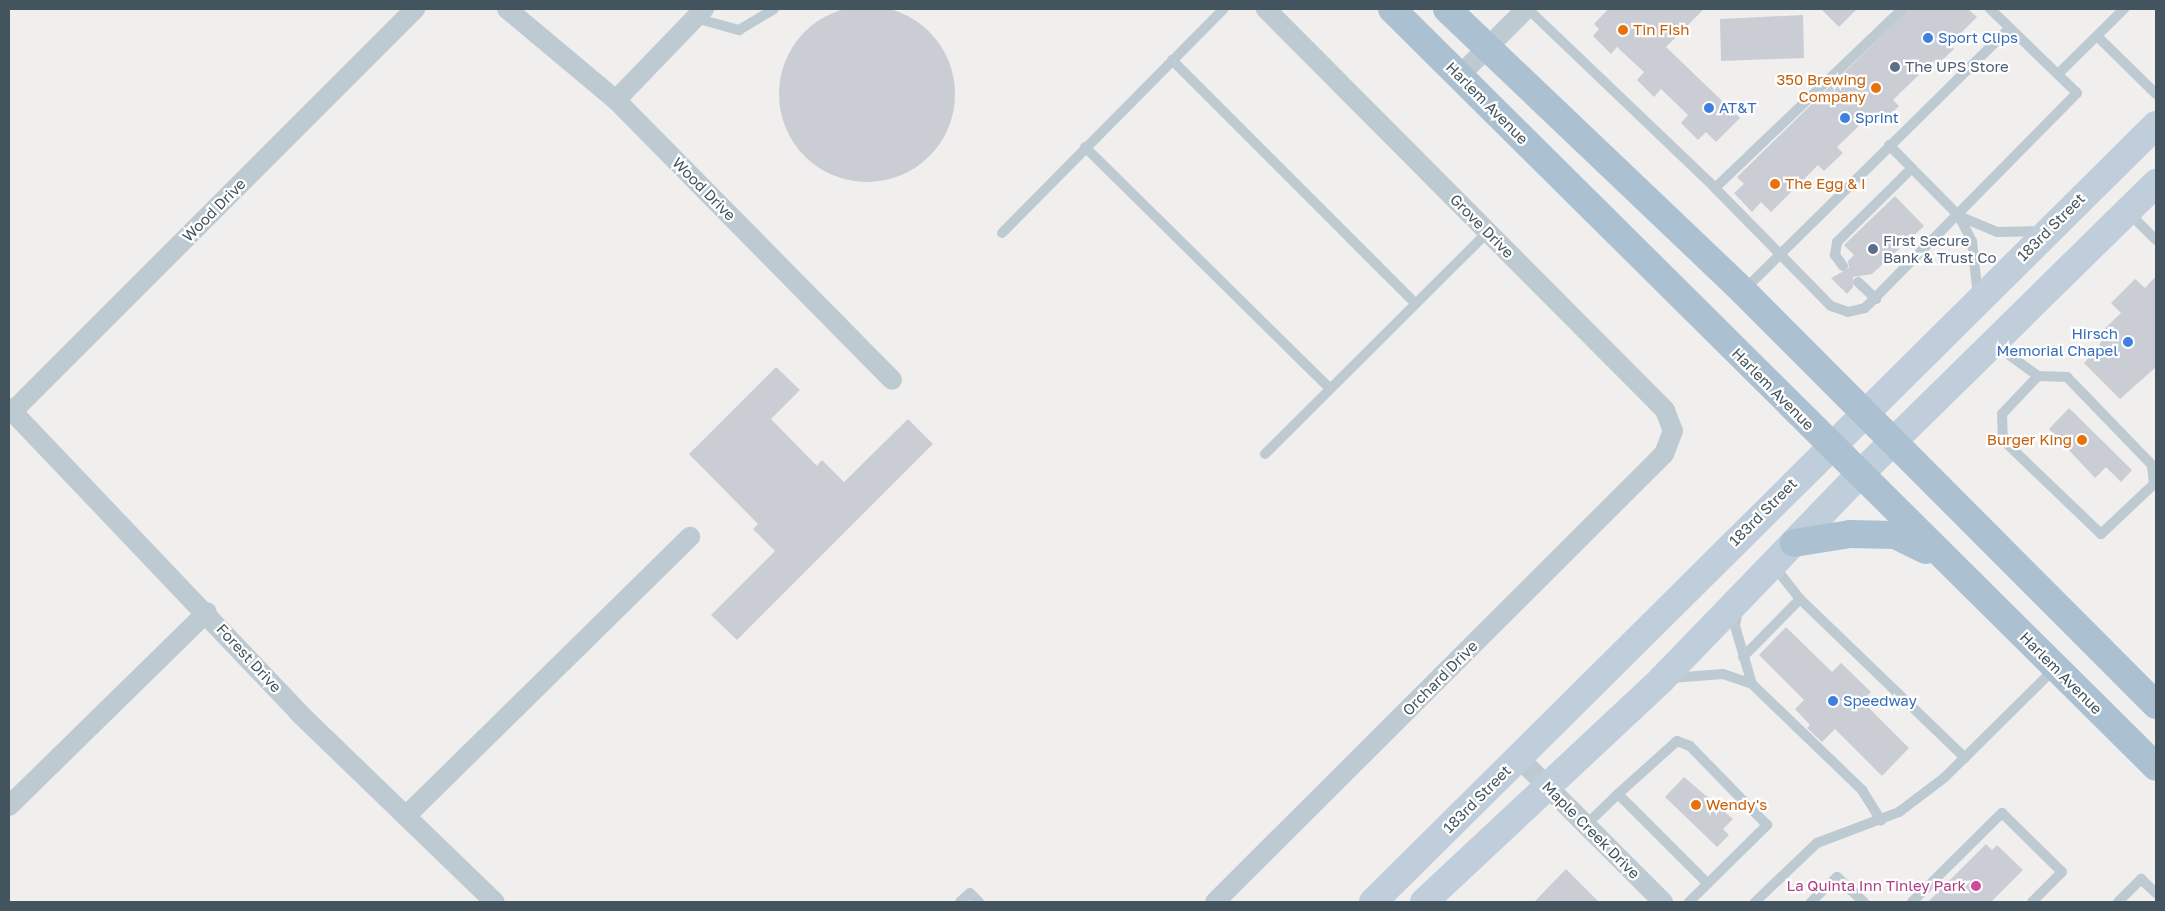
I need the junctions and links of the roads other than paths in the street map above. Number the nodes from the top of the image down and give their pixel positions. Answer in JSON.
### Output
{"nodes":[{"id":1,"x":415,"y":9,"type":"edge"},
{"id":2,"x":507,"y":9,"type":"edge"},
{"id":3,"x":774,"y":9,"type":"edge"},
{"id":4,"x":1224,"y":9,"type":"edge"},
{"id":5,"x":1266,"y":9,"type":"edge"},
{"id":6,"x":1392,"y":9,"type":"edge"},
{"id":7,"x":1447,"y":9,"type":"edge"},
{"id":8,"x":1527,"y":9,"type":"edge"},
{"id":9,"x":1902,"y":9,"type":"edge"},
{"id":10,"x":1990,"y":9,"type":"edge"},
{"id":11,"x":2119,"y":10,"type":"edge"},
{"id":12,"x":699,"y":13,"type":"edge"},
{"id":13,"x":2010,"y":28,"type":"junction"},
{"id":14,"x":2096,"y":36,"type":"junction"},
{"id":15,"x":1487,"y":48,"type":"junction"},
{"id":16,"x":1172,"y":60,"type":"junction"},
{"id":17,"x":2058,"y":74,"type":"junction"},
{"id":18,"x":1460,"y":75,"type":"junction"},
{"id":19,"x":2156,"y":94,"type":"edge"},
{"id":20,"x":616,"y":100,"type":"junction"},
{"id":21,"x":2156,"y":125,"type":"edge"},
{"id":22,"x":1889,"y":145,"type":"junction"},
{"id":23,"x":1085,"y":147,"type":"junction"},
{"id":24,"x":1912,"y":168,"type":"junction"},
{"id":25,"x":2156,"y":183,"type":"edge"},
{"id":26,"x":1715,"y":188,"type":"junction"},
{"id":27,"x":2128,"y":212,"type":"junction"},
{"id":28,"x":1959,"y":216,"type":"junction"},
{"id":29,"x":2047,"y":230,"type":"junction"},
{"id":30,"x":1488,"y":232,"type":"junction"},
{"id":31,"x":1002,"y":233,"type":"dead end"},
{"id":32,"x":2156,"y":240,"type":"edge"},
{"id":33,"x":1778,"y":253,"type":"junction"},
{"id":34,"x":1843,"y":266,"type":"dead end"},
{"id":35,"x":1858,"y":282,"type":"dead end"},
{"id":36,"x":1744,"y":290,"type":"junction"},
{"id":37,"x":1876,"y":299,"type":"junction"},
{"id":38,"x":1978,"y":300,"type":"junction"},
{"id":39,"x":1415,"y":303,"type":"junction"},
{"id":40,"x":1993,"y":344,"type":"junction"},
{"id":41,"x":2038,"y":376,"type":"junction"},
{"id":42,"x":892,"y":380,"type":"dead end"},
{"id":43,"x":1329,"y":388,"type":"junction"},
{"id":44,"x":11,"y":410,"type":"edge"},
{"id":45,"x":1863,"y":413,"type":"junction"},
{"id":46,"x":1892,"y":442,"type":"junction"},
{"id":47,"x":1830,"y":446,"type":"junction"},
{"id":48,"x":1266,"y":454,"type":"dead end"},
{"id":49,"x":1664,"y":454,"type":"joint"},
{"id":50,"x":1860,"y":476,"type":"junction"},
{"id":51,"x":690,"y":537,"type":"dead end"},
{"id":52,"x":1794,"y":543,"type":"junction"},
{"id":53,"x":1946,"y":560,"type":"junction"},
{"id":54,"x":1773,"y":564,"type":"junction"},
{"id":55,"x":1740,"y":599,"type":"junction"},
{"id":56,"x":1800,"y":599,"type":"junction"},
{"id":57,"x":206,"y":612,"type":"junction"},
{"id":58,"x":1743,"y":657,"type":"junction"},
{"id":59,"x":2056,"y":668,"type":"junction"},
{"id":60,"x":1662,"y":678,"type":"junction"},
{"id":61,"x":1752,"y":684,"type":"junction"},
{"id":62,"x":2156,"y":705,"type":"edge"},
{"id":63,"x":1519,"y":758,"type":"junction"},
{"id":64,"x":1965,"y":758,"type":"junction"},
{"id":65,"x":2156,"y":767,"type":"edge"},
{"id":66,"x":1546,"y":786,"type":"junction"},
{"id":67,"x":1618,"y":794,"type":"junction"},
{"id":68,"x":9,"y":806,"type":"edge"},
{"id":69,"x":407,"y":815,"type":"junction"},
{"id":70,"x":1881,"y":820,"type":"junction"},
{"id":71,"x":1586,"y":825,"type":"junction"},
{"id":72,"x":1708,"y":884,"type":"junction"},
{"id":73,"x":2156,"y":893,"type":"edge"},
{"id":74,"x":495,"y":902,"type":"edge"},
{"id":75,"x":960,"y":902,"type":"edge"},
{"id":76,"x":979,"y":902,"type":"edge"},
{"id":77,"x":1215,"y":902,"type":"edge"},
{"id":78,"x":1373,"y":902,"type":"edge"},
{"id":79,"x":1424,"y":902,"type":"edge"},
{"id":80,"x":1664,"y":902,"type":"edge"},
{"id":81,"x":1689,"y":902,"type":"edge"},
{"id":82,"x":1755,"y":902,"type":"edge"},
{"id":83,"x":1811,"y":902,"type":"edge"},
{"id":84,"x":1864,"y":902,"type":"edge"},
{"id":85,"x":1912,"y":902,"type":"edge"},
{"id":86,"x":2032,"y":902,"type":"edge"},
{"id":87,"x":2118,"y":902,"type":"edge"}],
"edges":[{"from":1,"to":44,"type":"street","name":"Wood Drive"},
{"from":2,"to":20,"type":"street","name":"Wood Drive"},
{"from":3,"to":12,"type":"lane"},
{"from":4,"to":16,"type":"lane"},
{"from":5,"to":30,"type":"street","name":"Grove Drive"},
{"from":6,"to":18,"type":"main road","name":"Harlem Avenue"},
{"from":7,"to":15,"type":"main road"},
{"from":8,"to":15,"type":"street"},
{"from":8,"to":26,"type":"lane"},
{"from":9,"to":26,"type":"lane"},
{"from":10,"to":13,"type":"lane"},
{"from":11,"to":14,"type":"lane"},
{"from":12,"to":20,"type":"street"},
{"from":13,"to":17,"type":"lane"},
{"from":13,"to":22,"type":"lane"},
{"from":14,"to":17,"type":"lane"},
{"from":14,"to":19,"type":"lane"},
{"from":15,"to":18,"type":"street"},
{"from":15,"to":36,"type":"main road"},
{"from":16,"to":23,"type":"lane"},
{"from":16,"to":39,"type":"lane"},
{"from":17,"to":28,"type":"lane"},
{"from":18,"to":47,"type":"main road","name":"Harlem Avenue"},
{"from":20,"to":42,"type":"street","name":"Wood Drive"},
{"from":21,"to":29,"type":"street","name":"183rd Street"},
{"from":22,"to":24,"type":"lane"},
{"from":22,"to":33,"type":"lane"},
{"from":23,"to":31,"type":"lane"},
{"from":23,"to":43,"type":"lane"},
{"from":24,"to":28,"type":"lane"},
{"from":24,"to":34,"type":"lane"},
{"from":25,"to":27,"type":"street"},
{"from":26,"to":33,"type":"lane"},
{"from":27,"to":32,"type":"lane"},
{"from":27,"to":40,"type":"street"},
{"from":28,"to":29,"type":"lane"},
{"from":28,"to":37,"type":"lane"},
{"from":28,"to":38,"type":"lane"},
{"from":29,"to":38,"type":"street","name":"183rd Street"},
{"from":30,"to":39,"type":"lane"},
{"from":30,"to":49,"type":"street","name":"Grove Drive"},
{"from":33,"to":36,"type":"lane"},
{"from":33,"to":37,"type":"lane"},
{"from":35,"to":37,"type":"lane"},
{"from":36,"to":45,"type":"main road"},
{"from":38,"to":45,"type":"street","name":"183rd Street"},
{"from":39,"to":43,"type":"lane"},
{"from":40,"to":41,"type":"lane"},
{"from":40,"to":46,"type":"street"},
{"from":41,"to":41,"type":"lane"},
{"from":43,"to":48,"type":"lane"},
{"from":44,"to":57,"type":"street","name":"Forest Drive"},
{"from":45,"to":46,"type":"main road"},
{"from":45,"to":47,"type":"street","name":"183rd Street"},
{"from":46,"to":50,"type":"street"},
{"from":46,"to":62,"type":"main road"},
{"from":47,"to":50,"type":"main road","name":"Harlem Avenue"},
{"from":47,"to":63,"type":"street","name":"183rd Street"},
{"from":49,"to":77,"type":"street","name":"Orchard Drive"},
{"from":50,"to":52,"type":"street"},
{"from":50,"to":53,"type":"main road","name":"Harlem Avenue"},
{"from":51,"to":69,"type":"street"},
{"from":52,"to":53,"type":"main road"},
{"from":52,"to":54,"type":"street"},
{"from":53,"to":59,"type":"main road","name":"Harlem Avenue"},
{"from":54,"to":55,"type":"street"},
{"from":54,"to":56,"type":"lane"},
{"from":55,"to":58,"type":"lane"},
{"from":55,"to":60,"type":"street"},
{"from":56,"to":58,"type":"lane"},
{"from":56,"to":64,"type":"lane"},
{"from":57,"to":68,"type":"street"},
{"from":57,"to":69,"type":"street","name":"Forest Drive"},
{"from":58,"to":61,"type":"lane"},
{"from":59,"to":64,"type":"lane"},
{"from":59,"to":65,"type":"main road","name":"Harlem Avenue"},
{"from":60,"to":61,"type":"lane"},
{"from":60,"to":66,"type":"street"},
{"from":61,"to":70,"type":"lane"},
{"from":63,"to":66,"type":"street","name":"Maple Creek Drive"},
{"from":63,"to":78,"type":"street","name":"183rd Street"},
{"from":64,"to":70,"type":"lane"},
{"from":66,"to":71,"type":"street","name":"Maple Creek Drive"},
{"from":66,"to":79,"type":"street"},
{"from":67,"to":71,"type":"lane"},
{"from":67,"to":72,"type":"lane"},
{"from":67,"to":72,"type":"lane"},
{"from":69,"to":74,"type":"street","name":"Forest Drive"},
{"from":70,"to":82,"type":"lane"},
{"from":71,"to":80,"type":"street","name":"Maple Creek Drive"},
{"from":72,"to":81,"type":"lane"},
{"from":73,"to":87,"type":"lane"},
{"from":75,"to":76,"type":"lane"},
{"from":83,"to":84,"type":"lane"},
{"from":85,"to":86,"type":"lane"}]}
